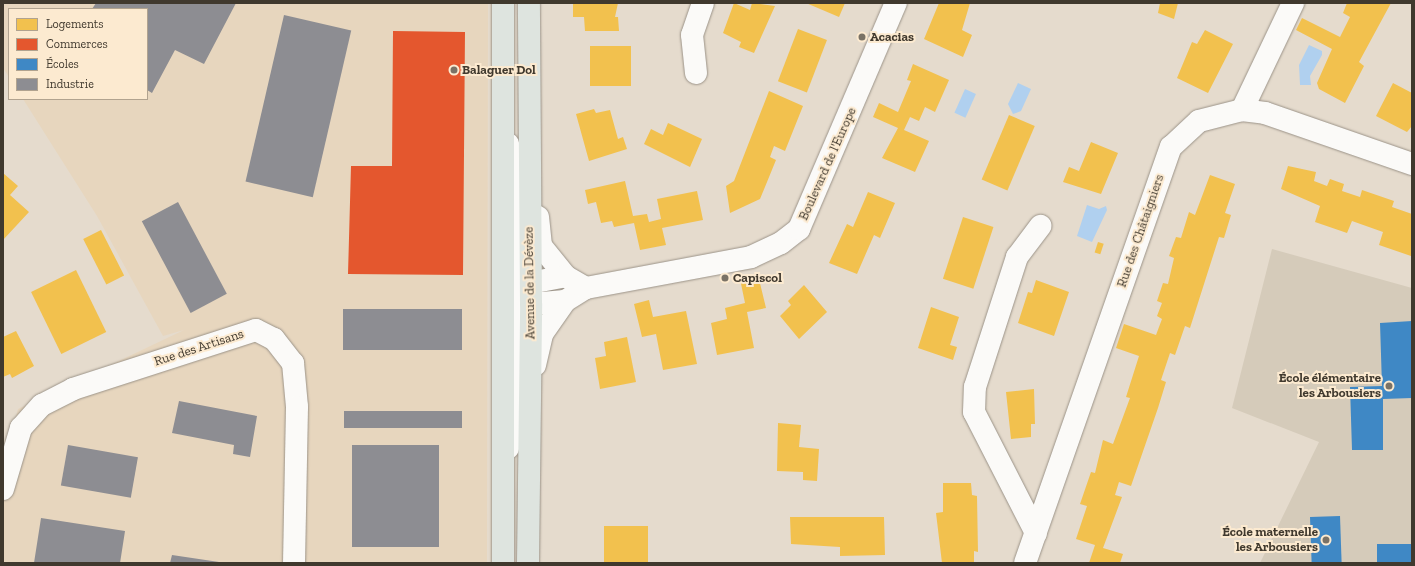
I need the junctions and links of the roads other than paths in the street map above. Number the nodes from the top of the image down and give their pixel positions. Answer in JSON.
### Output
{"nodes":[{"id":1,"x":503,"y":3,"type":"edge"},
{"id":2,"x":529,"y":3,"type":"edge"},
{"id":3,"x":703,"y":3,"type":"edge"},
{"id":4,"x":896,"y":3,"type":"edge"},
{"id":5,"x":1293,"y":3,"type":"edge"},
{"id":6,"x":696,"y":73,"type":"dead end"},
{"id":7,"x":1242,"y":110,"type":"junction"},
{"id":8,"x":503,"y":117,"type":"junction"},
{"id":9,"x":529,"y":148,"type":"junction"},
{"id":10,"x":1412,"y":164,"type":"edge"},
{"id":11,"x":1040,"y":226,"type":"dead end"},
{"id":12,"x":565,"y":276,"type":"junction"},
{"id":13,"x":586,"y":288,"type":"junction"},
{"id":14,"x":527,"y":294,"type":"junction"},
{"id":15,"x":565,"y":301,"type":"junction"},
{"id":16,"x":530,"y":387,"type":"junction"},
{"id":17,"x":503,"y":471,"type":"junction"},
{"id":18,"x":3,"y":489,"type":"edge"},
{"id":19,"x":1036,"y":533,"type":"junction"},
{"id":20,"x":294,"y":563,"type":"edge"},
{"id":21,"x":503,"y":563,"type":"edge"},
{"id":22,"x":528,"y":563,"type":"edge"},
{"id":23,"x":1025,"y":563,"type":"edge"}],
"edges":[{"from":1,"to":8,"type":"main road","name":"Avenue de la Dévèze"},
{"from":2,"to":9,"type":"main road","name":"Avenue de la Dévèze"},
{"from":3,"to":6,"type":"street"},
{"from":4,"to":13,"type":"street","name":"Boulevard de l'Europe"},
{"from":5,"to":7,"type":"street"},
{"from":7,"to":10,"type":"street","name":"Rue des Châtaigniers"},
{"from":7,"to":19,"type":"street","name":"Rue des Châtaigniers"},
{"from":8,"to":14,"type":"street"},
{"from":8,"to":17,"type":"main road","name":"Avenue de la Dévèze"},
{"from":9,"to":12,"type":"street"},
{"from":9,"to":14,"type":"main road","name":"Avenue de la Dévèze"},
{"from":11,"to":19,"type":"street"},
{"from":12,"to":13,"type":"street"},
{"from":12,"to":14,"type":"street"},
{"from":13,"to":15,"type":"street","name":"Boulevard de l'Europe"},
{"from":14,"to":15,"type":"street","name":"Boulevard de l'Europe"},
{"from":14,"to":16,"type":"main road","name":"Avenue de la Dévèze"},
{"from":14,"to":17,"type":"street"},
{"from":15,"to":16,"type":"street","name":"Boulevard de l'Europe"},
{"from":16,"to":22,"type":"main road","name":"Avenue de la Dévèze"},
{"from":17,"to":21,"type":"main road","name":"Avenue de la Dévèze"},
{"from":18,"to":20,"type":"street","name":"Rue des Artisans"},
{"from":19,"to":23,"type":"street","name":"Rue des Châtaigniers"}]}
